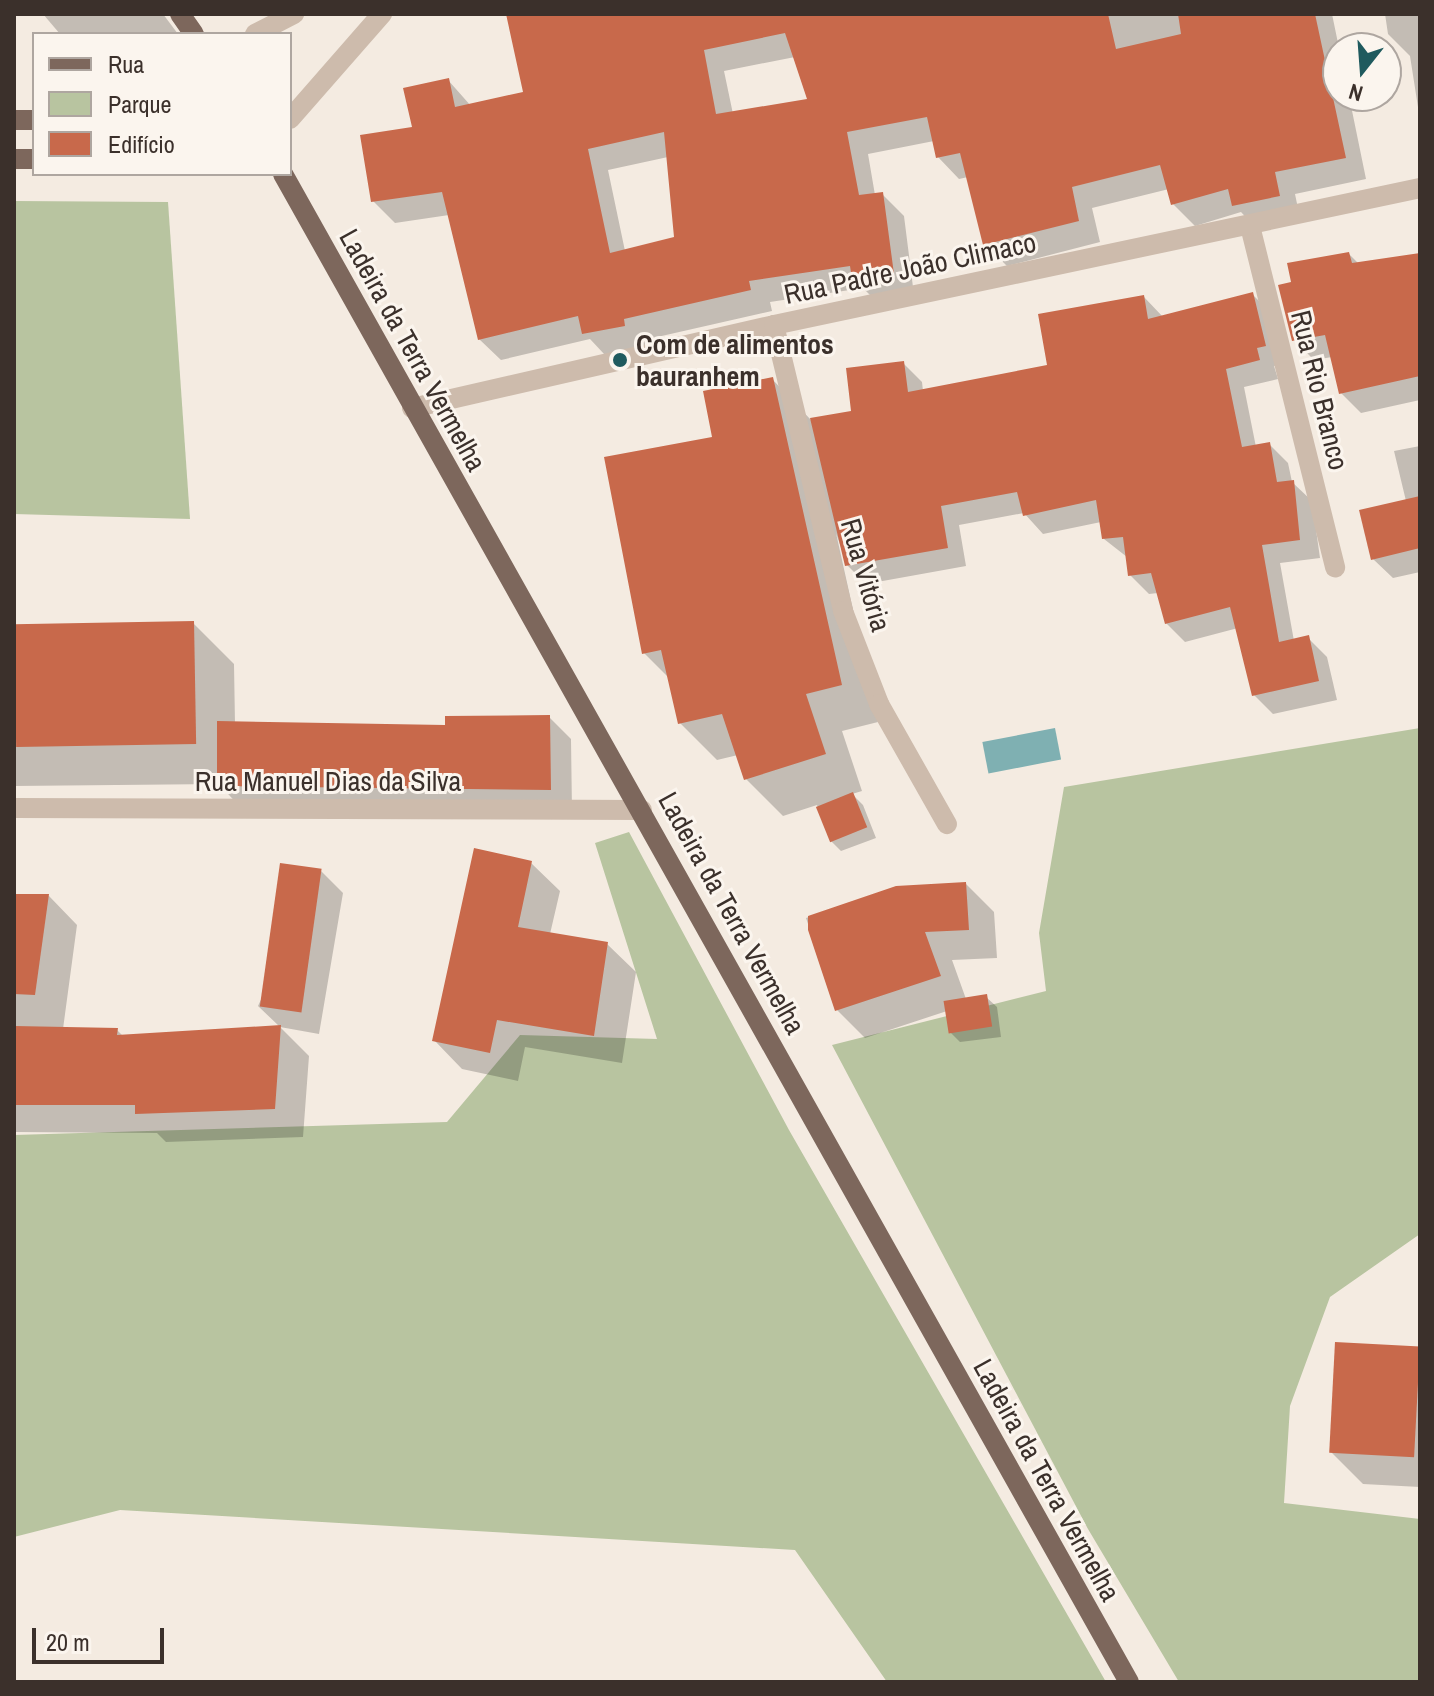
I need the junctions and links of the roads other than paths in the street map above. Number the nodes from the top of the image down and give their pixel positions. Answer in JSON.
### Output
{"nodes":[{"id":1,"x":180,"y":14,"type":"edge"},
{"id":2,"x":294,"y":14,"type":"edge"},
{"id":3,"x":382,"y":14,"type":"edge"},
{"id":4,"x":193,"y":32,"type":"edge"},
{"id":5,"x":259,"y":32,"type":"edge"},
{"id":6,"x":292,"y":117,"type":"edge"},
{"id":7,"x":284,"y":176,"type":"edge"},
{"id":8,"x":1420,"y":188,"type":"edge"},
{"id":9,"x":1250,"y":226,"type":"junction"},
{"id":10,"x":774,"y":325,"type":"junction"},
{"id":11,"x":412,"y":408,"type":"junction"},
{"id":12,"x":1335,"y":568,"type":"dead end"},
{"id":13,"x":14,"y":808,"type":"edge"},
{"id":14,"x":642,"y":810,"type":"junction"},
{"id":15,"x":947,"y":824,"type":"dead end"},
{"id":16,"x":1129,"y":1682,"type":"edge"}],
"edges":[{"from":1,"to":4,"type":"main road"},
{"from":2,"to":5,"type":"street"},
{"from":3,"to":6,"type":"street"},
{"from":7,"to":11,"type":"main road","name":"Ladeira da Terra Vermelha"},
{"from":8,"to":9,"type":"street","name":"Rua Padre João Climaco"},
{"from":9,"to":10,"type":"street","name":"Rua Padre João Climaco"},
{"from":9,"to":12,"type":"street","name":"Rua Rio Branco"},
{"from":10,"to":11,"type":"street","name":"Rua Padre João Climaco"},
{"from":10,"to":15,"type":"street","name":"Rua Vitória"},
{"from":11,"to":14,"type":"main road","name":"Ladeira da Terra Vermelha"},
{"from":13,"to":14,"type":"street","name":"Rua Manuel Dias da Silva"},
{"from":14,"to":16,"type":"main road","name":"Ladeira da Terra Vermelha"}]}
